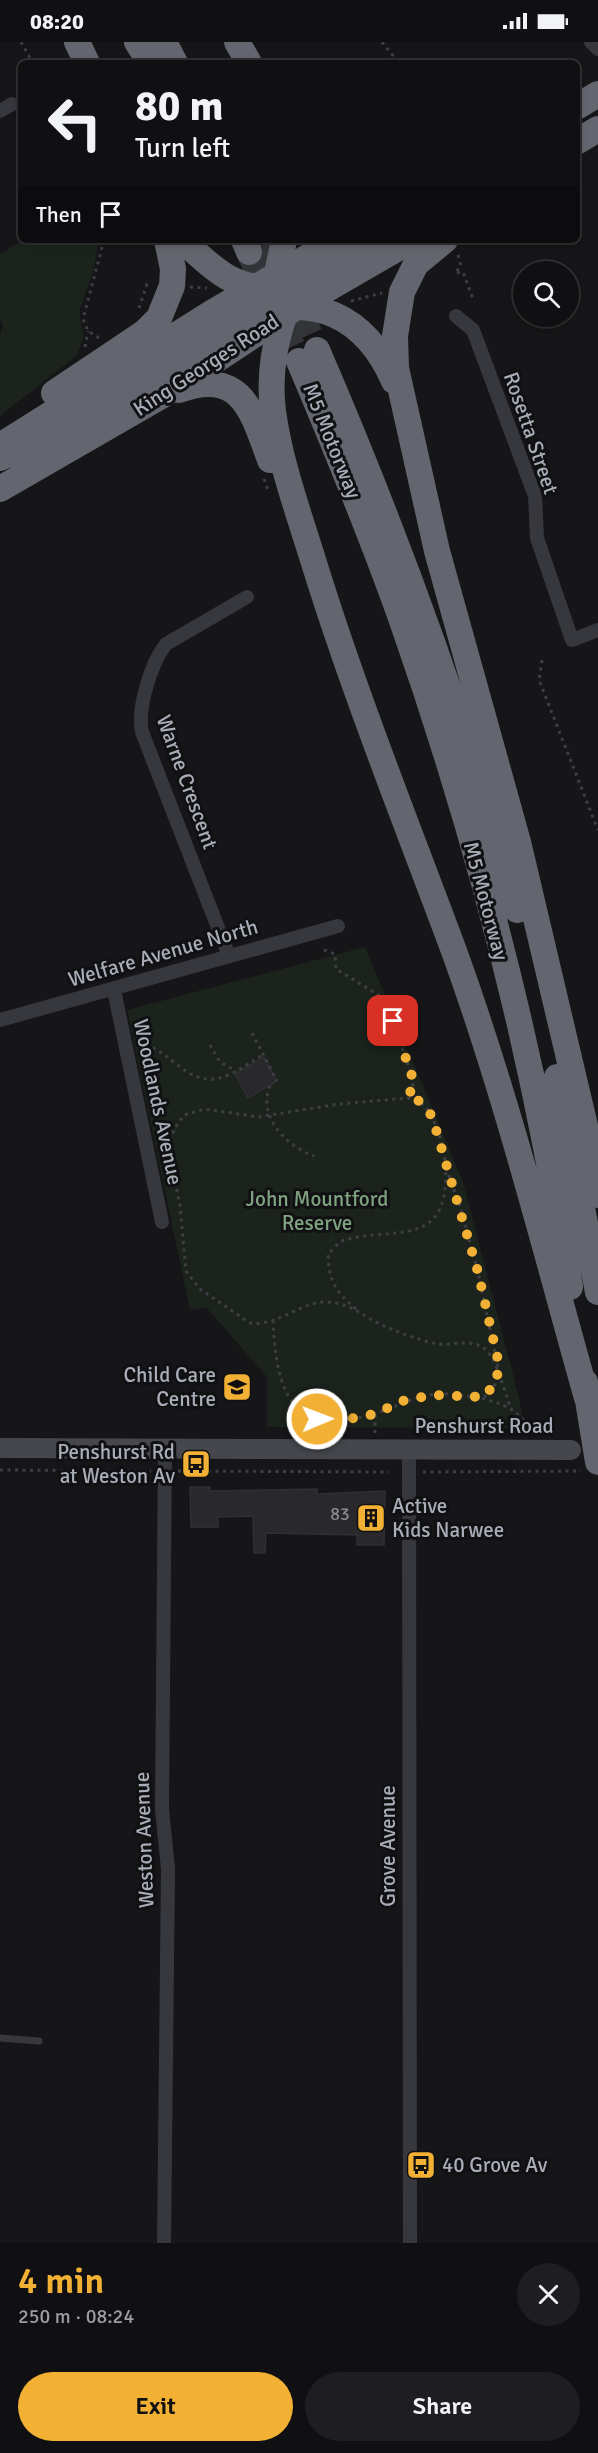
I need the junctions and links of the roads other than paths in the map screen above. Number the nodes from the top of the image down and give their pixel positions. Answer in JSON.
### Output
{"nodes":[{"id":1,"x":77,"y":42,"type":"edge"},
{"id":2,"x":137,"y":42,"type":"edge"},
{"id":3,"x":164,"y":42,"type":"edge"},
{"id":4,"x":237,"y":42,"type":"edge"},
{"id":5,"x":86,"y":60,"type":"edge"},
{"id":6,"x":148,"y":60,"type":"edge"},
{"id":7,"x":173,"y":60,"type":"edge"},
{"id":8,"x":247,"y":60,"type":"edge"},
{"id":9,"x":598,"y":94,"type":"edge"},
{"id":10,"x":580,"y":105,"type":"edge"},
{"id":11,"x":168,"y":243,"type":"edge"},
{"id":12,"x":185,"y":243,"type":"edge"},
{"id":13,"x":284,"y":243,"type":"edge"},
{"id":14,"x":370,"y":243,"type":"edge"},
{"id":15,"x":405,"y":243,"type":"edge"},
{"id":16,"x":327,"y":246,"type":"edge"},
{"id":17,"x":449,"y":246,"type":"edge"},
{"id":18,"x":280,"y":296,"type":"junction"},
{"id":19,"x":456,"y":316,"type":"dead end"},
{"id":20,"x":163,"y":395,"type":"junction"},
{"id":21,"x":402,"y":400,"type":"junction"},
{"id":22,"x":0,"y":436,"type":"edge"},
{"id":23,"x":0,"y":446,"type":"edge"},
{"id":24,"x":0,"y":458,"type":"edge"},
{"id":25,"x":0,"y":489,"type":"edge"},
{"id":26,"x":247,"y":597,"type":"dead end"},
{"id":27,"x":598,"y":630,"type":"edge"},
{"id":28,"x":337,"y":637,"type":"junction"},
{"id":29,"x":338,"y":926,"type":"dead end"},
{"id":30,"x":229,"y":956,"type":"junction"},
{"id":31,"x":114,"y":990,"type":"junction"},
{"id":32,"x":0,"y":1020,"type":"edge"},
{"id":33,"x":598,"y":1195,"type":"edge"},
{"id":34,"x":162,"y":1222,"type":"dead end"},
{"id":35,"x":598,"y":1292,"type":"edge"},
{"id":36,"x":587,"y":1398,"type":"junction"},
{"id":37,"x":0,"y":1448,"type":"edge"},
{"id":38,"x":165,"y":1449,"type":"junction"},
{"id":39,"x":409,"y":1449,"type":"junction"},
{"id":40,"x":571,"y":1450,"type":"dead end"},
{"id":41,"x":592,"y":1466,"type":"edge"},
{"id":42,"x":0,"y":2038,"type":"edge"},
{"id":43,"x":39,"y":2041,"type":"dead end"},
{"id":44,"x":164,"y":2243,"type":"edge"},
{"id":45,"x":410,"y":2243,"type":"edge"}],
"edges":[{"from":1,"to":5,"type":"highway"},
{"from":2,"to":6,"type":"highway"},
{"from":3,"to":7,"type":"highway"},
{"from":4,"to":8,"type":"highway"},
{"from":9,"to":10,"type":"highway"},
{"from":11,"to":22,"type":"highway"},
{"from":12,"to":18,"type":"highway"},
{"from":13,"to":18,"type":"highway"},
{"from":14,"to":18,"type":"highway"},
{"from":15,"to":18,"type":"highway","name":"King Georges Road"},
{"from":16,"to":18,"type":"highway","name":"King Georges Road"},
{"from":17,"to":21,"type":"highway"},
{"from":18,"to":20,"type":"highway","name":"King Georges Road"},
{"from":18,"to":21,"type":"highway"},
{"from":18,"to":23,"type":"highway","name":"King Georges Road"},
{"from":18,"to":24,"type":"highway"},
{"from":18,"to":28,"type":"highway"},
{"from":19,"to":27,"type":"street","name":"Rosetta Street"},
{"from":20,"to":25,"type":"highway","name":"King Georges Road"},
{"from":20,"to":28,"type":"highway"},
{"from":21,"to":33,"type":"highway"},
{"from":26,"to":30,"type":"street","name":"Warne Crescent"},
{"from":28,"to":36,"type":"highway"},
{"from":29,"to":30,"type":"street","name":"Welfare Avenue North"},
{"from":30,"to":31,"type":"street","name":"Welfare Avenue North"},
{"from":31,"to":32,"type":"street","name":"Welfare Avenue North"},
{"from":31,"to":34,"type":"street","name":"Woodlands Avenue"},
{"from":35,"to":36,"type":"highway","name":"M5 Motorway"},
{"from":36,"to":41,"type":"highway","name":"M5 Motorway"},
{"from":37,"to":38,"type":"street","name":"Penshurst Road"},
{"from":38,"to":39,"type":"street","name":"Penshurst Road"},
{"from":38,"to":44,"type":"street","name":"Weston Avenue"},
{"from":39,"to":40,"type":"street","name":"Penshurst Road"},
{"from":39,"to":45,"type":"street","name":"Grove Avenue"},
{"from":42,"to":43,"type":"lane"}]}
